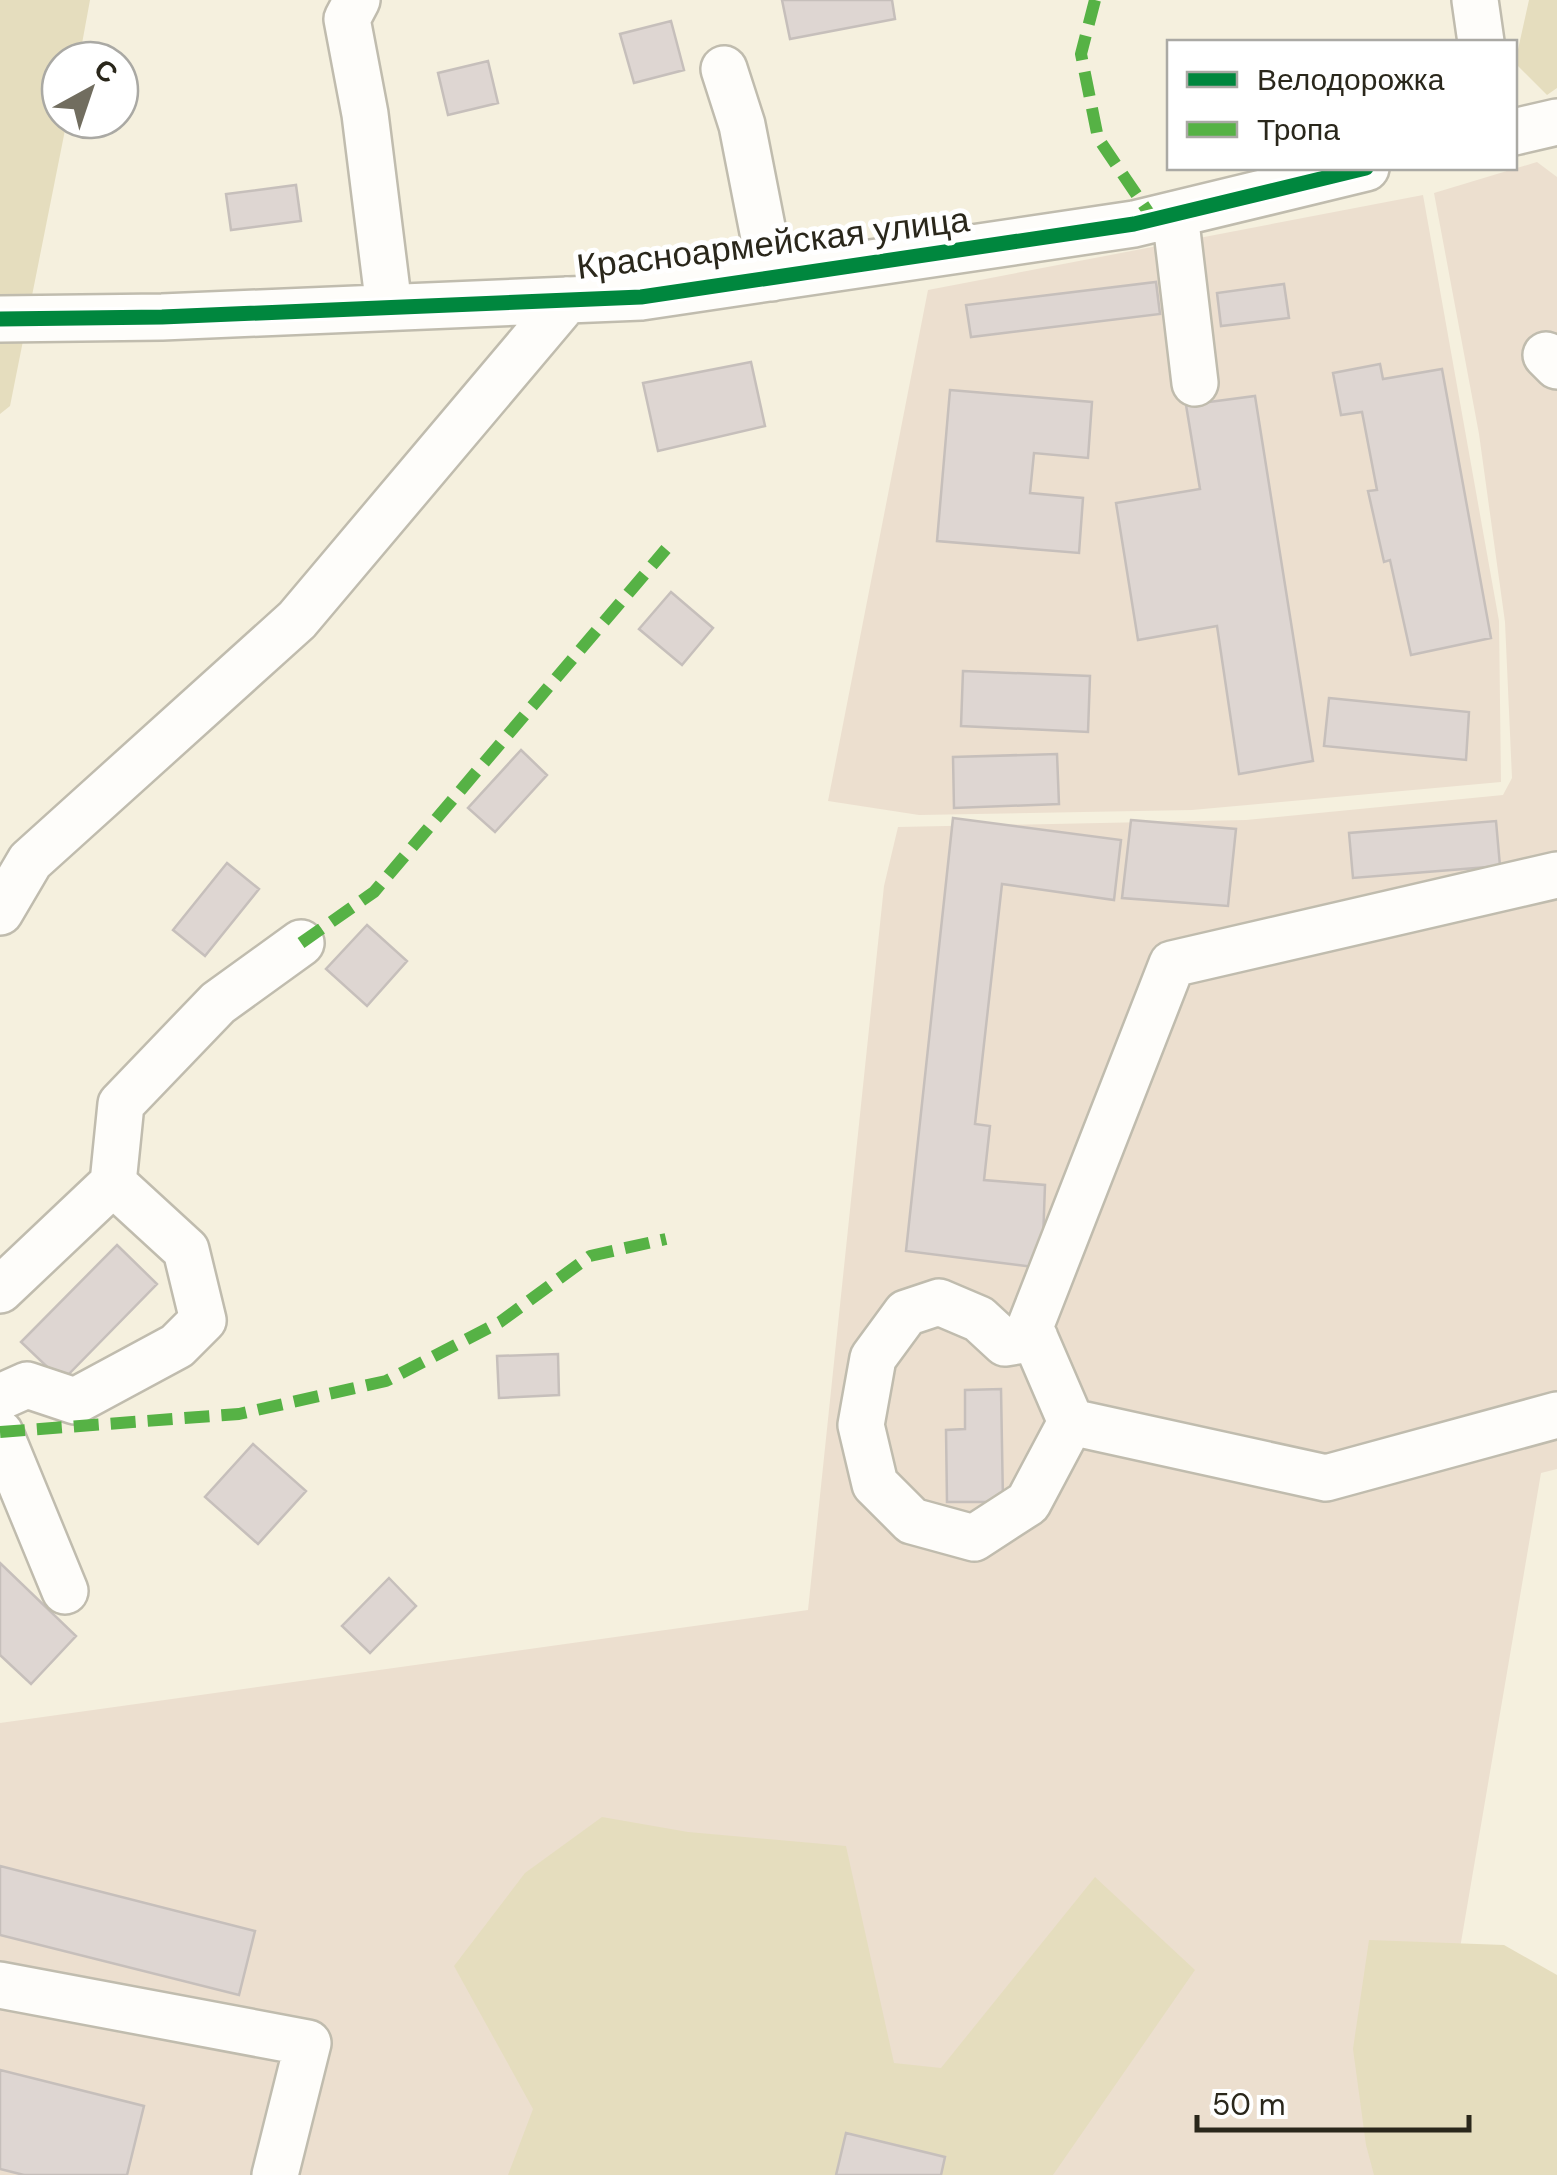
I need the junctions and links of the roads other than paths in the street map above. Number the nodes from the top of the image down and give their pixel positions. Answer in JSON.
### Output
{"nodes":[{"id":1,"x":357,"y":0,"type":"edge"},
{"id":2,"x":1475,"y":0,"type":"edge"},
{"id":3,"x":1482,"y":40,"type":"edge"},
{"id":4,"x":724,"y":69,"type":"dead end"},
{"id":5,"x":1557,"y":122,"type":"edge"},
{"id":6,"x":1517,"y":131,"type":"edge"},
{"id":7,"x":1358,"y":170,"type":"edge"},
{"id":8,"x":1175,"y":214,"type":"junction"},
{"id":9,"x":772,"y":278,"type":"junction"},
{"id":10,"x":567,"y":300,"type":"junction"},
{"id":11,"x":390,"y":307,"type":"junction"},
{"id":12,"x":0,"y":320,"type":"edge"},
{"id":13,"x":1195,"y":383,"type":"dead end"},
{"id":14,"x":1557,"y":875,"type":"edge"},
{"id":15,"x":0,"y":912,"type":"edge"},
{"id":16,"x":301,"y":943,"type":"dead end"},
{"id":17,"x":113,"y":1183,"type":"junction"},
{"id":18,"x":0,"y":1290,"type":"edge"},
{"id":19,"x":1035,"y":1338,"type":"junction"},
{"id":20,"x":0,"y":1397,"type":"edge"},
{"id":21,"x":1557,"y":1416,"type":"edge"},
{"id":22,"x":1071,"y":1422,"type":"junction"},
{"id":23,"x":0,"y":1433,"type":"edge"},
{"id":24,"x":66,"y":1590,"type":"dead end"},
{"id":25,"x":0,"y":1985,"type":"edge"},
{"id":26,"x":274,"y":2175,"type":"edge"}],
"edges":[{"from":1,"to":11,"type":"street"},
{"from":2,"to":3,"type":"street"},
{"from":4,"to":9,"type":"street"},
{"from":5,"to":6,"type":"street"},
{"from":7,"to":8,"type":"street","name":"Красноармейская улица"},
{"from":8,"to":9,"type":"street","name":"Красноармейская улица"},
{"from":8,"to":13,"type":"street"},
{"from":9,"to":10,"type":"street","name":"Красноармейская улица"},
{"from":10,"to":11,"type":"street","name":"Красноармейская улица"},
{"from":10,"to":15,"type":"street"},
{"from":11,"to":12,"type":"street","name":"Красноармейская улица"},
{"from":14,"to":19,"type":"street"},
{"from":16,"to":17,"type":"street"},
{"from":17,"to":18,"type":"street"},
{"from":17,"to":20,"type":"street"},
{"from":19,"to":22,"type":"street"},
{"from":19,"to":22,"type":"street"},
{"from":21,"to":22,"type":"street"},
{"from":23,"to":24,"type":"street"},
{"from":25,"to":26,"type":"street"}]}
